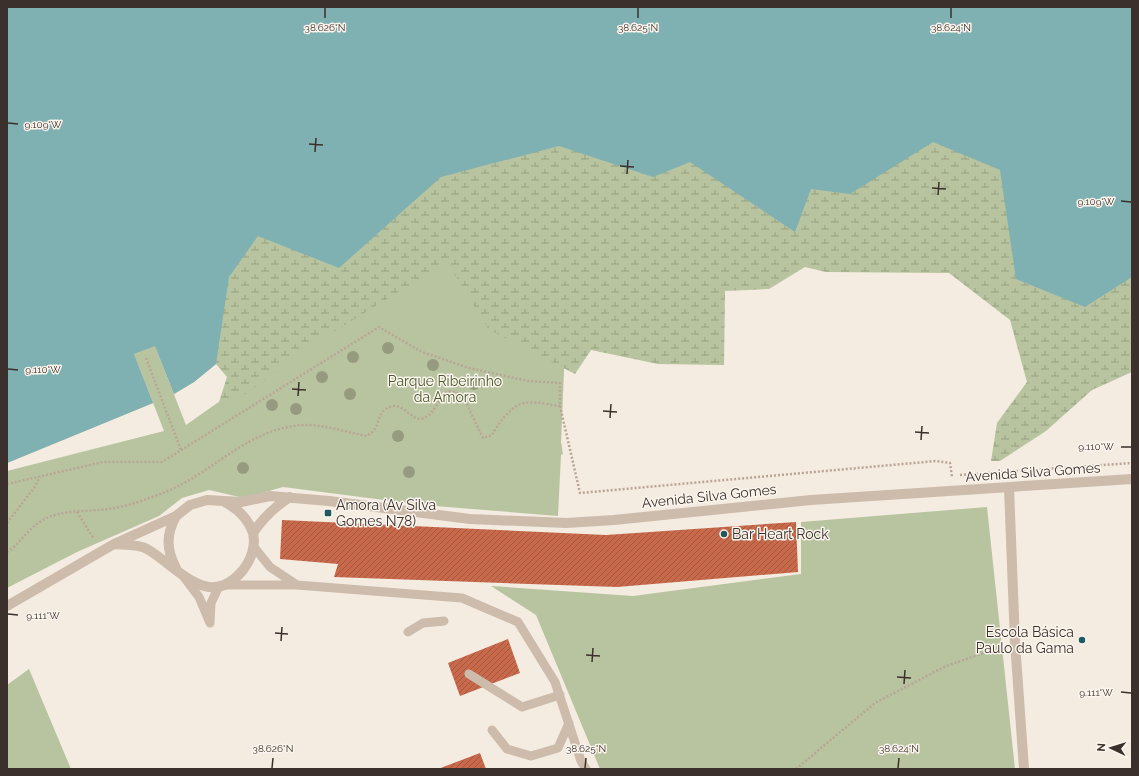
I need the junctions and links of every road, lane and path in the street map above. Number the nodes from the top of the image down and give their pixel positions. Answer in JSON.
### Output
{"nodes":[{"id":1,"x":146,"y":358,"type":"dead end"},
{"id":2,"x":560,"y":406,"type":"junction"},
{"id":3,"x":181,"y":450,"type":"junction"},
{"id":4,"x":1132,"y":463,"type":"edge"},
{"id":5,"x":40,"y":476,"type":"junction"},
{"id":6,"x":1132,"y":479,"type":"edge"},
{"id":7,"x":7,"y":484,"type":"edge"},
{"id":8,"x":1009,"y":488,"type":"junction"},
{"id":9,"x":290,"y":497,"type":"junction"},
{"id":10,"x":224,"y":502,"type":"junction"},
{"id":11,"x":78,"y":512,"type":"junction"},
{"id":12,"x":176,"y":516,"type":"junction"},
{"id":13,"x":7,"y":523,"type":"edge"},
{"id":14,"x":253,"y":533,"type":"junction"},
{"id":15,"x":95,"y":541,"type":"dead end"},
{"id":16,"x":114,"y":544,"type":"junction"},
{"id":17,"x":254,"y":547,"type":"junction"},
{"id":18,"x":7,"y":552,"type":"edge"},
{"id":19,"x":176,"y":570,"type":"junction"},
{"id":20,"x":184,"y":578,"type":"junction"},
{"id":21,"x":221,"y":585,"type":"junction"},
{"id":22,"x":296,"y":585,"type":"junction"},
{"id":23,"x":7,"y":606,"type":"edge"},
{"id":24,"x":444,"y":621,"type":"dead end"},
{"id":25,"x":408,"y":632,"type":"dead end"},
{"id":26,"x":1015,"y":642,"type":"junction"},
{"id":27,"x":469,"y":674,"type":"dead end"},
{"id":28,"x":560,"y":695,"type":"junction"},
{"id":29,"x":569,"y":724,"type":"junction"},
{"id":30,"x":492,"y":730,"type":"dead end"},
{"id":31,"x":586,"y":769,"type":"edge"},
{"id":32,"x":796,"y":769,"type":"edge"},
{"id":33,"x":1024,"y":769,"type":"edge"}],
"edges":[{"from":1,"to":3,"type":"path"},
{"from":2,"to":3,"type":"path"},
{"from":2,"to":4,"type":"path"},
{"from":2,"to":11,"type":"path"},
{"from":3,"to":5,"type":"path"},
{"from":5,"to":7,"type":"path"},
{"from":5,"to":13,"type":"path"},
{"from":6,"to":8,"type":"street","name":"Avenida Silva Gomes"},
{"from":8,"to":9,"type":"street","name":"Avenida Silva Gomes"},
{"from":8,"to":26,"type":"street"},
{"from":9,"to":10,"type":"street","name":"Avenida Silva Gomes"},
{"from":9,"to":14,"type":"street"},
{"from":10,"to":12,"type":"street"},
{"from":10,"to":14,"type":"street"},
{"from":11,"to":15,"type":"path"},
{"from":11,"to":18,"type":"path"},
{"from":12,"to":16,"type":"street"},
{"from":12,"to":19,"type":"street"},
{"from":14,"to":17,"type":"street"},
{"from":16,"to":19,"type":"street"},
{"from":16,"to":23,"type":"street"},
{"from":17,"to":21,"type":"street"},
{"from":17,"to":22,"type":"lane"},
{"from":19,"to":20,"type":"street"},
{"from":20,"to":21,"type":"street"},
{"from":20,"to":21,"type":"lane"},
{"from":21,"to":22,"type":"lane"},
{"from":22,"to":28,"type":"lane"},
{"from":24,"to":25,"type":"lane"},
{"from":26,"to":32,"type":"path"},
{"from":26,"to":33,"type":"street"},
{"from":27,"to":28,"type":"lane"},
{"from":28,"to":29,"type":"lane"},
{"from":29,"to":30,"type":"lane"},
{"from":29,"to":31,"type":"lane"}]}
